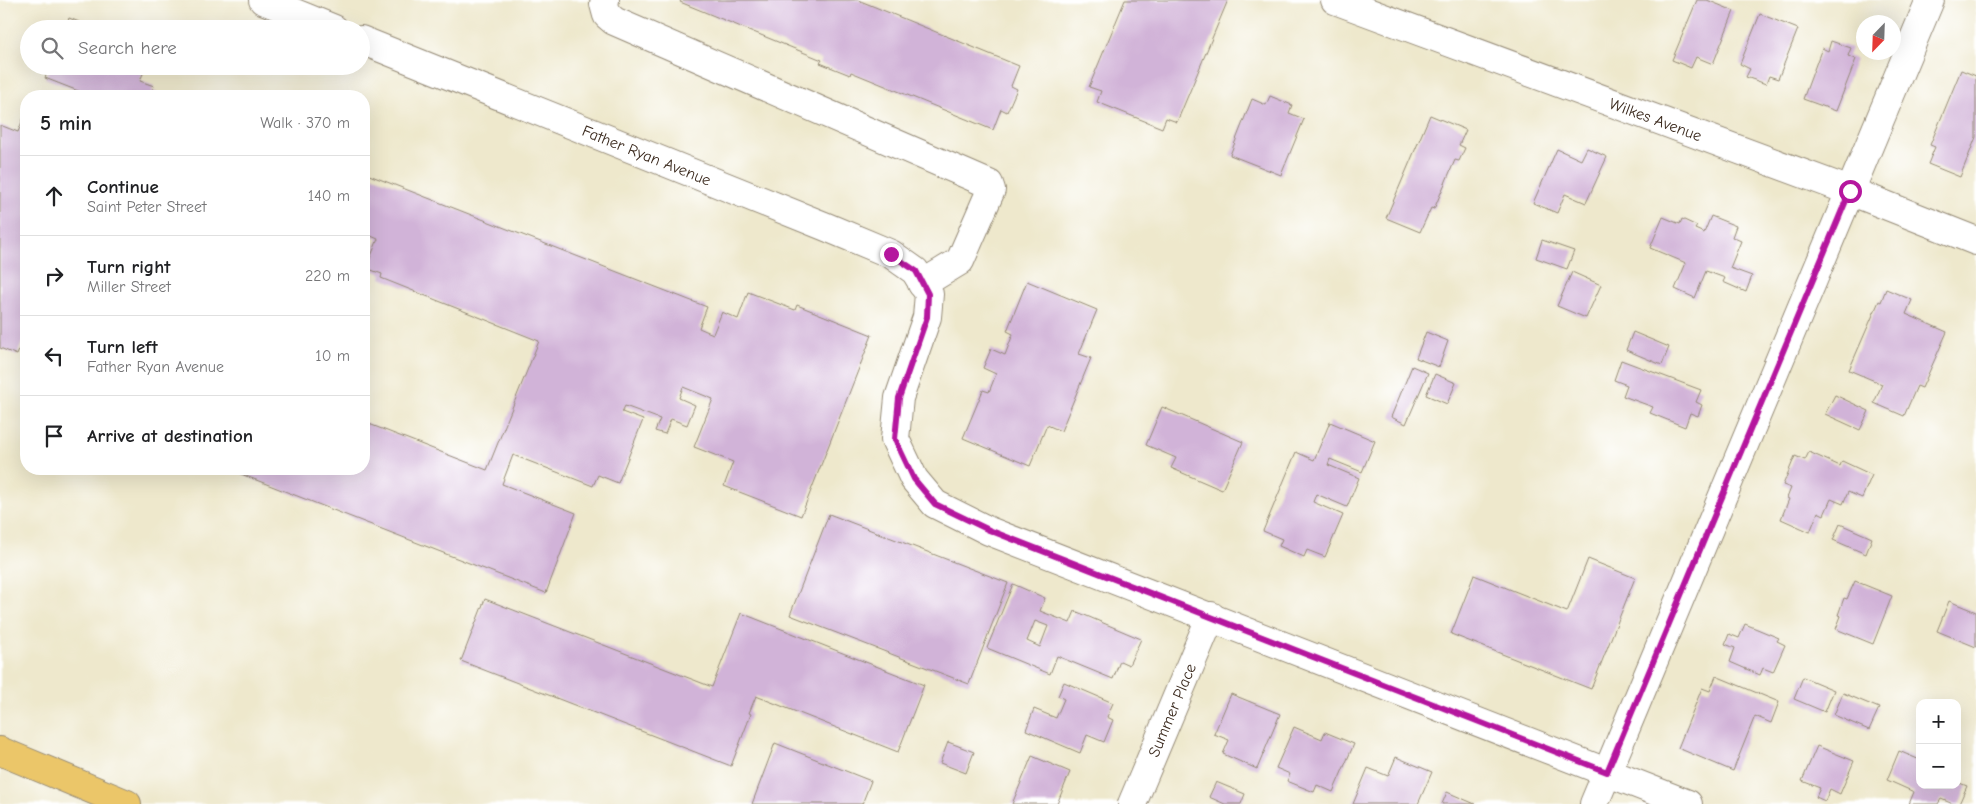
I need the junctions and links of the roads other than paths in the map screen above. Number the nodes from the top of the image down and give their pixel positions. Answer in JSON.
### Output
{"nodes":[{"id":1,"x":263,"y":0,"type":"edge"},
{"id":2,"x":605,"y":0,"type":"edge"},
{"id":3,"x":1334,"y":0,"type":"edge"},
{"id":4,"x":1930,"y":0,"type":"edge"},
{"id":5,"x":312,"y":20,"type":"edge"},
{"id":6,"x":370,"y":44,"type":"edge"},
{"id":7,"x":1850,"y":191,"type":"junction"},
{"id":8,"x":1976,"y":240,"type":"edge"},
{"id":9,"x":922,"y":284,"type":"junction"},
{"id":10,"x":1211,"y":616,"type":"junction"},
{"id":11,"x":0,"y":751,"type":"edge"},
{"id":12,"x":1607,"y":772,"type":"junction"},
{"id":13,"x":128,"y":804,"type":"edge"},
{"id":14,"x":1132,"y":804,"type":"edge"},
{"id":15,"x":1594,"y":804,"type":"edge"},
{"id":16,"x":1688,"y":804,"type":"edge"}],
"edges":[{"from":1,"to":5,"type":"street"},
{"from":2,"to":9,"type":"street"},
{"from":3,"to":7,"type":"street","name":"Wilkes Avenue"},
{"from":4,"to":7,"type":"street"},
{"from":6,"to":9,"type":"street","name":"Father Ryan Avenue"},
{"from":7,"to":8,"type":"street","name":"Wilkes Avenue"},
{"from":7,"to":12,"type":"street"},
{"from":9,"to":10,"type":"street"},
{"from":10,"to":12,"type":"street"},
{"from":10,"to":14,"type":"street","name":"Summer Place"},
{"from":11,"to":13,"type":"main road"},
{"from":12,"to":15,"type":"street"},
{"from":12,"to":16,"type":"street"}]}
